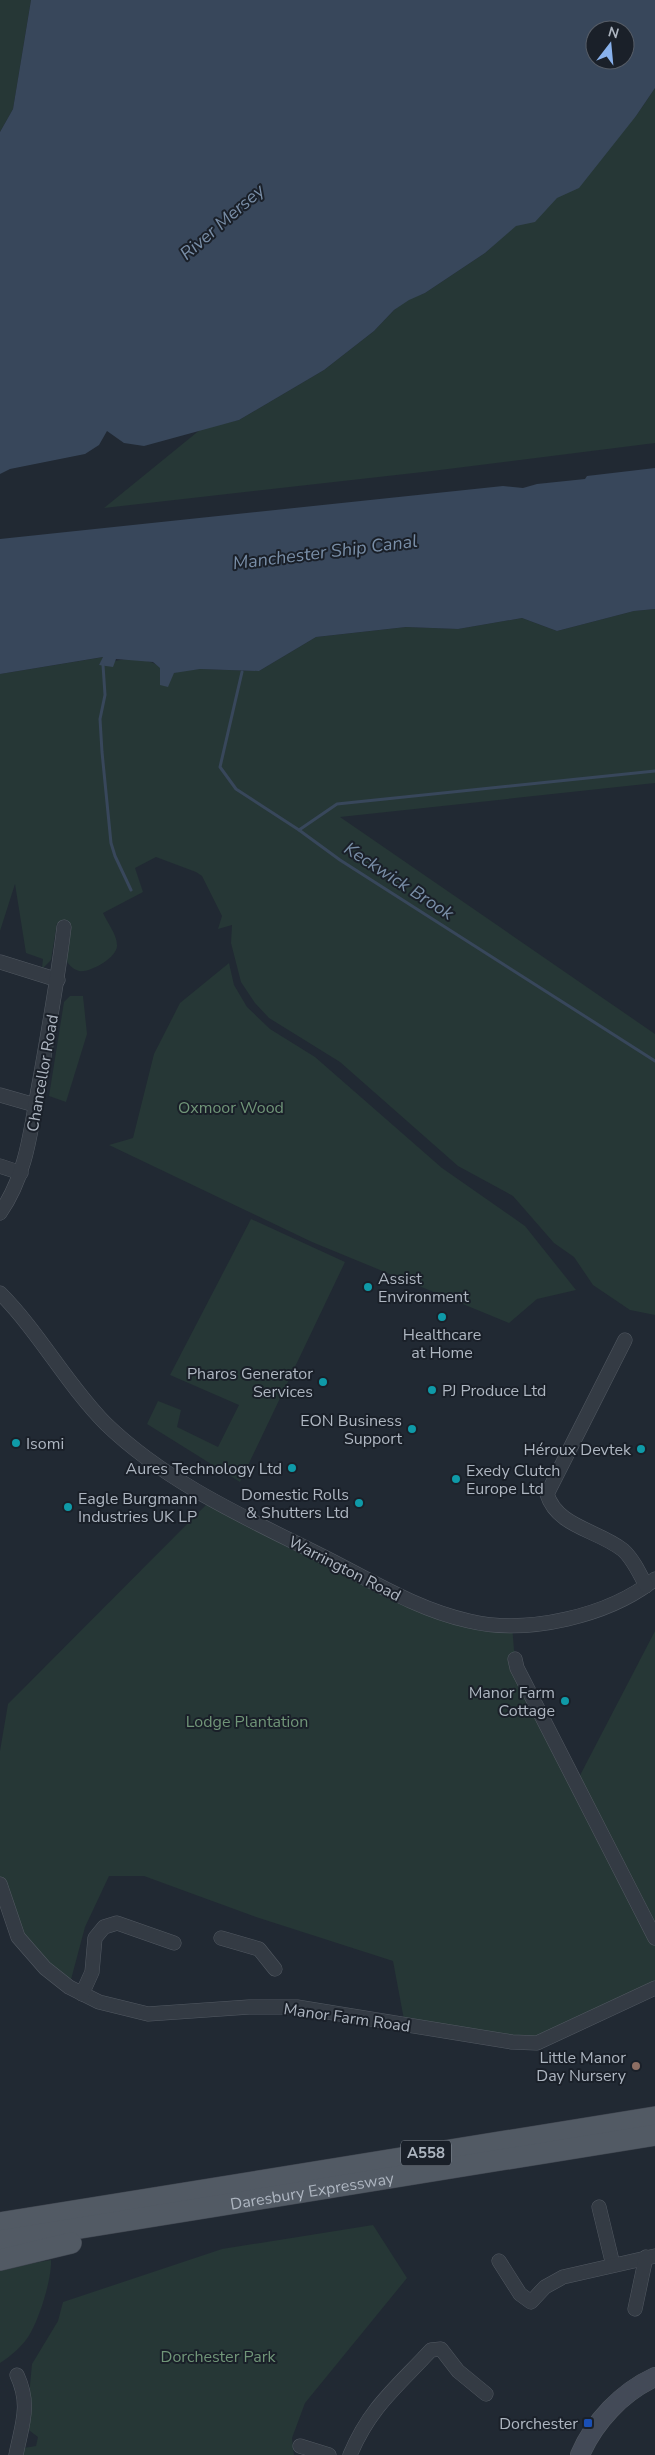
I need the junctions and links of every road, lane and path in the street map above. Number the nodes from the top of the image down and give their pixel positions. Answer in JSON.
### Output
{"nodes":[{"id":1,"x":64,"y":927,"type":"dead end"},
{"id":2,"x":0,"y":962,"type":"edge"},
{"id":3,"x":58,"y":980,"type":"junction"},
{"id":4,"x":0,"y":1095,"type":"edge"},
{"id":5,"x":35,"y":1105,"type":"junction"},
{"id":6,"x":0,"y":1166,"type":"edge"},
{"id":7,"x":21,"y":1173,"type":"junction"},
{"id":8,"x":0,"y":1214,"type":"edge"},
{"id":9,"x":0,"y":1293,"type":"edge"},
{"id":10,"x":625,"y":1340,"type":"dead end"},
{"id":11,"x":651,"y":1582,"type":"edge"},
{"id":12,"x":516,"y":1659,"type":"dead end"},
{"id":13,"x":0,"y":1884,"type":"edge"},
{"id":14,"x":221,"y":1938,"type":"dead end"},
{"id":15,"x":655,"y":1938,"type":"edge"},
{"id":16,"x":174,"y":1943,"type":"dead end"},
{"id":17,"x":274,"y":1969,"type":"dead end"},
{"id":18,"x":655,"y":1988,"type":"edge"},
{"id":19,"x":82,"y":1994,"type":"junction"},
{"id":20,"x":655,"y":2117,"type":"edge"},
{"id":21,"x":655,"y":2135,"type":"edge"},
{"id":22,"x":198,"y":2191,"type":"junction"},
{"id":23,"x":278,"y":2196,"type":"junction"},
{"id":24,"x":598,"y":2207,"type":"dead end"},
{"id":25,"x":0,"y":2208,"type":"edge"},
{"id":26,"x":0,"y":2223,"type":"edge"},
{"id":27,"x":0,"y":2241,"type":"edge"},
{"id":28,"x":650,"y":2257,"type":"edge"},
{"id":29,"x":0,"y":2260,"type":"edge"},
{"id":30,"x":499,"y":2261,"type":"dead end"},
{"id":31,"x":613,"y":2264,"type":"junction"},
{"id":32,"x":635,"y":2309,"type":"dead end"},
{"id":33,"x":17,"y":2375,"type":"dead end"},
{"id":34,"x":655,"y":2377,"type":"edge"},
{"id":35,"x":486,"y":2394,"type":"dead end"},
{"id":36,"x":300,"y":2446,"type":"dead end"},
{"id":37,"x":16,"y":2455,"type":"edge"},
{"id":38,"x":329,"y":2455,"type":"edge"},
{"id":39,"x":350,"y":2455,"type":"edge"},
{"id":40,"x":580,"y":2455,"type":"edge"}],
"edges":[{"from":1,"to":3,"type":"street","name":"Chancellor Road"},
{"from":2,"to":3,"type":"street"},
{"from":3,"to":5,"type":"street","name":"Chancellor Road"},
{"from":4,"to":5,"type":"street"},
{"from":5,"to":7,"type":"street","name":"Chancellor Road"},
{"from":6,"to":7,"type":"street"},
{"from":7,"to":8,"type":"street","name":"Chancellor Road"},
{"from":9,"to":11,"type":"street","name":"Warrington Road"},
{"from":10,"to":11,"type":"street"},
{"from":12,"to":15,"type":"street"},
{"from":13,"to":19,"type":"street","name":"Manor Farm Road"},
{"from":14,"to":17,"type":"street"},
{"from":16,"to":19,"type":"street"},
{"from":18,"to":19,"type":"street","name":"Manor Farm Road"},
{"from":20,"to":22,"type":"main road","name":"Daresbury Expressway","number":"A558"},
{"from":21,"to":23,"type":"main road","name":"Daresbury Expressway","number":"A558"},
{"from":22,"to":25,"type":"main road"},
{"from":22,"to":26,"type":"main road","name":"Daresbury Expressway","number":"A558"},
{"from":23,"to":27,"type":"main road","name":"Daresbury Expressway","number":"A558"},
{"from":23,"to":29,"type":"main road"},
{"from":24,"to":31,"type":"street"},
{"from":28,"to":31,"type":"street"},
{"from":28,"to":32,"type":"street"},
{"from":30,"to":31,"type":"street"},
{"from":33,"to":37,"type":"street"},
{"from":34,"to":40,"type":"street"},
{"from":35,"to":39,"type":"street"},
{"from":36,"to":38,"type":"street"}]}
